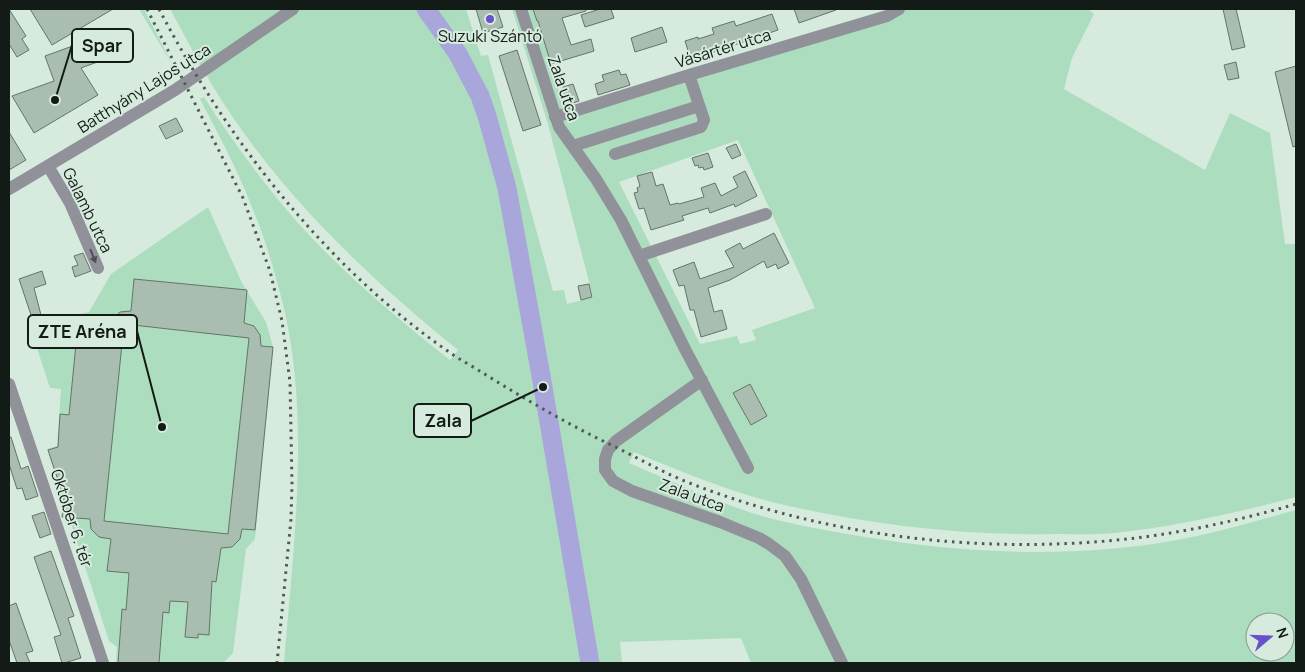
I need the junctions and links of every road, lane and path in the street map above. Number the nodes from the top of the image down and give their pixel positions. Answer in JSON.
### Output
{"nodes":[{"id":1,"x":521,"y":9,"type":"edge"},
{"id":2,"x":899,"y":9,"type":"edge"},
{"id":3,"x":289,"y":11,"type":"edge"},
{"id":4,"x":689,"y":75,"type":"junction"},
{"id":5,"x":699,"y":106,"type":"junction"},
{"id":6,"x":555,"y":117,"type":"junction"},
{"id":7,"x":610,"y":134,"type":"junction"},
{"id":8,"x":573,"y":146,"type":"junction"},
{"id":9,"x":48,"y":166,"type":"junction"},
{"id":10,"x":9,"y":189,"type":"edge"},
{"id":11,"x":766,"y":214,"type":"dead end"},
{"id":12,"x":639,"y":256,"type":"junction"},
{"id":13,"x":98,"y":268,"type":"dead end"},
{"id":14,"x":702,"y":380,"type":"junction"},
{"id":15,"x":9,"y":384,"type":"edge"},
{"id":16,"x":748,"y":468,"type":"dead end"},
{"id":17,"x":103,"y":663,"type":"edge"},
{"id":18,"x":842,"y":663,"type":"edge"}],
"edges":[{"from":1,"to":6,"type":"street","name":"Zala utca"},
{"from":2,"to":4,"type":"street","name":"Vásártér utca"},
{"from":3,"to":9,"type":"street","name":"Batthyány Lajos utca"},
{"from":4,"to":5,"type":"street"},
{"from":4,"to":6,"type":"street","name":"Vásártér utca"},
{"from":5,"to":7,"type":"street","name":"Zala utca"},
{"from":5,"to":7,"type":"street"},
{"from":6,"to":8,"type":"street","name":"Zala utca"},
{"from":7,"to":8,"type":"street","name":"Zala utca"},
{"from":8,"to":12,"type":"street","name":"Zala utca"},
{"from":9,"to":10,"type":"street","name":"Batthyány Lajos utca"},
{"from":9,"to":13,"type":"street","name":"Galamb utca","one_way":true},
{"from":11,"to":12,"type":"street"},
{"from":12,"to":14,"type":"street","name":"Zala utca"},
{"from":14,"to":16,"type":"street","name":"Zala utca"},
{"from":14,"to":18,"type":"street","name":"Zala utca"},
{"from":15,"to":17,"type":"street","name":"Október 6. tér"}]}
